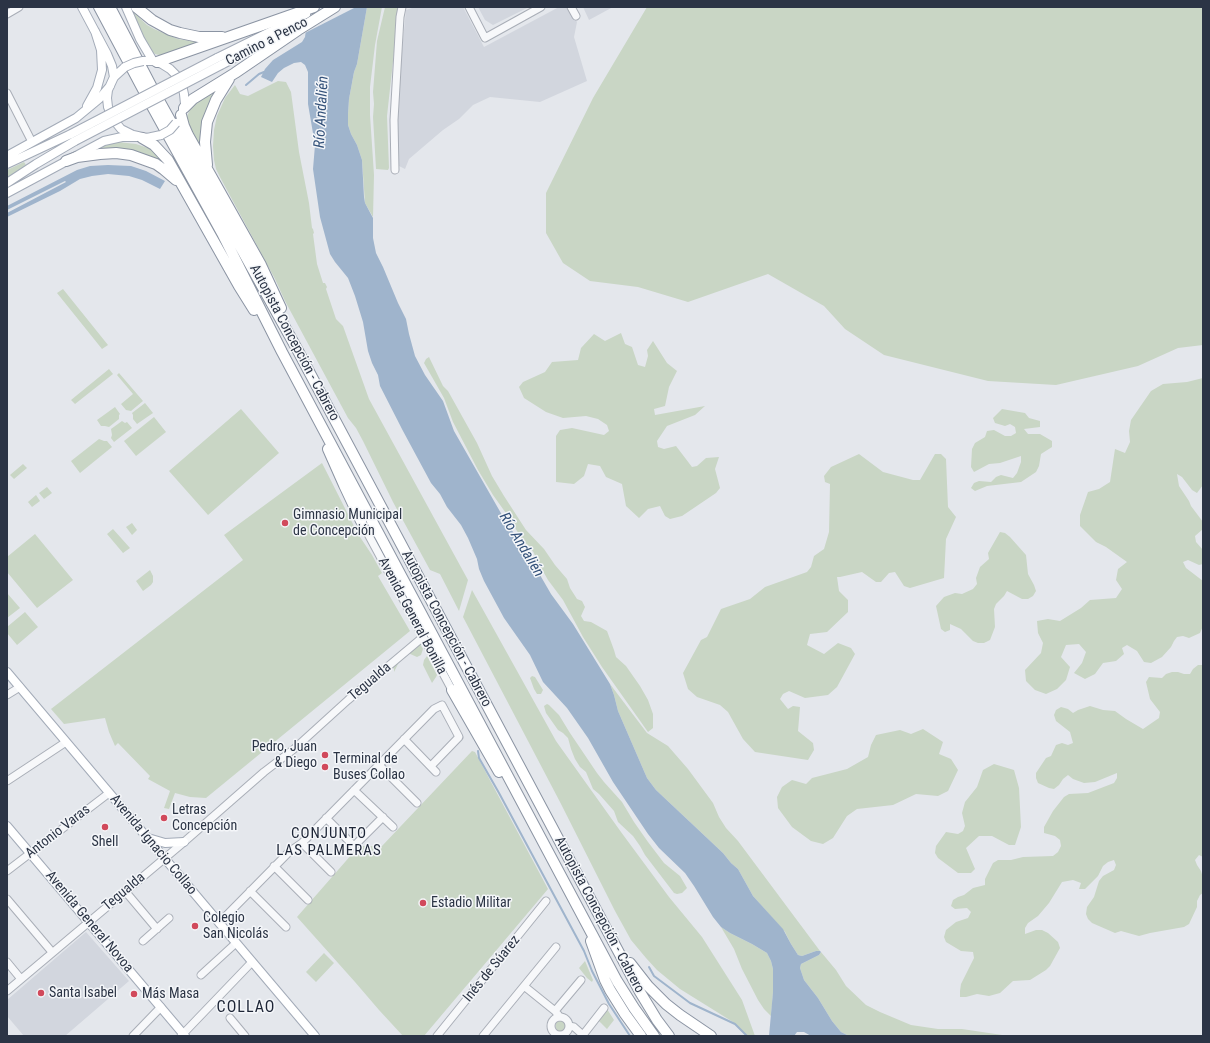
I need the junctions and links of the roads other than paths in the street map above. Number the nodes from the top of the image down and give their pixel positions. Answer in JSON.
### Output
{"nodes":[{"id":1,"x":19,"y":7,"type":"edge"},
{"id":2,"x":82,"y":7,"type":"edge"},
{"id":3,"x":99,"y":7,"type":"edge"},
{"id":4,"x":110,"y":7,"type":"edge"},
{"id":5,"x":126,"y":7,"type":"edge"},
{"id":6,"x":136,"y":7,"type":"edge"},
{"id":7,"x":314,"y":7,"type":"edge"},
{"id":8,"x":335,"y":7,"type":"edge"},
{"id":9,"x":402,"y":7,"type":"edge"},
{"id":10,"x":469,"y":7,"type":"edge"},
{"id":11,"x":541,"y":7,"type":"edge"},
{"id":12,"x":571,"y":7,"type":"edge"},
{"id":13,"x":322,"y":10,"type":"edge"},
{"id":14,"x":7,"y":14,"type":"edge"},
{"id":15,"x":576,"y":16,"type":"dead end"},
{"id":16,"x":95,"y":31,"type":"junction"},
{"id":17,"x":274,"y":33,"type":"junction"},
{"id":18,"x":236,"y":35,"type":"junction"},
{"id":19,"x":155,"y":62,"type":"junction"},
{"id":20,"x":235,"y":73,"type":"junction"},
{"id":21,"x":114,"y":77,"type":"junction"},
{"id":22,"x":110,"y":86,"type":"junction"},
{"id":23,"x":7,"y":93,"type":"edge"},
{"id":24,"x":152,"y":97,"type":"junction"},
{"id":25,"x":82,"y":113,"type":"junction"},
{"id":26,"x":180,"y":116,"type":"junction"},
{"id":27,"x":139,"y":137,"type":"junction"},
{"id":28,"x":73,"y":138,"type":"junction"},
{"id":29,"x":32,"y":142,"type":"junction"},
{"id":30,"x":7,"y":156,"type":"edge"},
{"id":31,"x":66,"y":161,"type":"junction"},
{"id":32,"x":7,"y":164,"type":"edge"},
{"id":33,"x":207,"y":169,"type":"junction"},
{"id":34,"x":396,"y":170,"type":"dead end"},
{"id":35,"x":7,"y":183,"type":"edge"},
{"id":36,"x":7,"y":193,"type":"edge"},
{"id":37,"x":188,"y":194,"type":"junction"},
{"id":38,"x":297,"y":349,"type":"junction"},
{"id":39,"x":282,"y":352,"type":"junction"},
{"id":40,"x":322,"y":426,"type":"junction"},
{"id":41,"x":361,"y":521,"type":"joint"},
{"id":42,"x":423,"y":637,"type":"junction"},
{"id":43,"x":7,"y":672,"type":"edge"},
{"id":44,"x":20,"y":687,"type":"junction"},
{"id":45,"x":452,"y":690,"type":"joint"},
{"id":46,"x":7,"y":695,"type":"edge"},
{"id":47,"x":404,"y":739,"type":"junction"},
{"id":48,"x":66,"y":742,"type":"junction"},
{"id":49,"x":379,"y":765,"type":"junction"},
{"id":50,"x":7,"y":781,"type":"edge"},
{"id":51,"x":354,"y":790,"type":"junction"},
{"id":52,"x":109,"y":793,"type":"junction"},
{"id":53,"x":418,"y":803,"type":"dead end"},
{"id":54,"x":383,"y":817,"type":"junction"},
{"id":55,"x":326,"y":818,"type":"junction"},
{"id":56,"x":7,"y":826,"type":"edge"},
{"id":57,"x":393,"y":828,"type":"dead end"},
{"id":58,"x":536,"y":828,"type":"junction"},
{"id":59,"x":147,"y":838,"type":"junction"},
{"id":60,"x":184,"y":842,"type":"junction"},
{"id":61,"x":302,"y":843,"type":"junction"},
{"id":62,"x":31,"y":853,"type":"junction"},
{"id":63,"x":164,"y":858,"type":"junction"},
{"id":64,"x":274,"y":866,"type":"junction"},
{"id":65,"x":7,"y":871,"type":"edge"},
{"id":66,"x":331,"y":872,"type":"dead end"},
{"id":67,"x":125,"y":891,"type":"junction"},
{"id":68,"x":250,"y":891,"type":"junction"},
{"id":69,"x":7,"y":899,"type":"edge"},
{"id":70,"x":308,"y":900,"type":"dead end"},
{"id":71,"x":546,"y":901,"type":"dead end"},
{"id":72,"x":582,"y":913,"type":"junction"},
{"id":73,"x":169,"y":918,"type":"dead end"},
{"id":74,"x":88,"y":922,"type":"junction"},
{"id":75,"x":219,"y":923,"type":"junction"},
{"id":76,"x":286,"y":926,"type":"dead end"},
{"id":77,"x":157,"y":929,"type":"junction"},
{"id":78,"x":609,"y":934,"type":"junction"},
{"id":79,"x":143,"y":941,"type":"dead end"},
{"id":80,"x":236,"y":942,"type":"junction"},
{"id":81,"x":556,"y":947,"type":"dead end"},
{"id":82,"x":52,"y":952,"type":"junction"},
{"id":83,"x":7,"y":962,"type":"edge"},
{"id":84,"x":252,"y":962,"type":"junction"},
{"id":85,"x":201,"y":975,"type":"dead end"},
{"id":86,"x":21,"y":979,"type":"junction"},
{"id":87,"x":581,"y":980,"type":"dead end"},
{"id":88,"x":524,"y":986,"type":"junction"},
{"id":89,"x":7,"y":991,"type":"edge"},
{"id":90,"x":161,"y":1007,"type":"junction"},
{"id":91,"x":604,"y":1008,"type":"dead end"},
{"id":92,"x":555,"y":1011,"type":"junction"},
{"id":93,"x":560,"y":1017,"type":"junction"},
{"id":94,"x":230,"y":1018,"type":"dead end"},
{"id":95,"x":569,"y":1026,"type":"junction"},
{"id":96,"x":552,"y":1034,"type":"edge"},
{"id":97,"x":183,"y":1035,"type":"edge"},
{"id":98,"x":583,"y":1035,"type":"edge"},
{"id":99,"x":133,"y":1036,"type":"edge"},
{"id":100,"x":245,"y":1036,"type":"edge"},
{"id":101,"x":315,"y":1036,"type":"edge"},
{"id":102,"x":437,"y":1036,"type":"edge"},
{"id":103,"x":483,"y":1036,"type":"edge"},
{"id":104,"x":641,"y":1036,"type":"edge"},
{"id":105,"x":654,"y":1036,"type":"edge"},
{"id":106,"x":669,"y":1036,"type":"edge"},
{"id":107,"x":711,"y":1036,"type":"edge"}],
"edges":[{"from":1,"to":14,"type":"street"},
{"from":2,"to":16,"type":"main road"},
{"from":3,"to":24,"type":"highway"},
{"from":4,"to":24,"type":"highway"},
{"from":5,"to":19,"type":"main road"},
{"from":6,"to":18,"type":"highway"},
{"from":7,"to":17,"type":"highway"},
{"from":8,"to":13,"type":"highway","name":"Camino a Penco"},
{"from":9,"to":34,"type":"street"},
{"from":10,"to":11,"type":"street"},
{"from":12,"to":15,"type":"street"},
{"from":13,"to":17,"type":"highway"},
{"from":13,"to":17,"type":"main road","name":"Camino a Penco"},
{"from":16,"to":21,"type":"main road"},
{"from":16,"to":25,"type":"main road"},
{"from":17,"to":18,"type":"highway"},
{"from":17,"to":20,"type":"highway"},
{"from":17,"to":28,"type":"main road","name":"Camino a Penco","bridge":true},
{"from":18,"to":19,"type":"highway"},
{"from":19,"to":21,"type":"main road","bridge":true},
{"from":19,"to":26,"type":"main road"},
{"from":20,"to":26,"type":"highway"},
{"from":20,"to":33,"type":"highway"},
{"from":21,"to":22,"type":"main road"},
{"from":22,"to":25,"type":"main road"},
{"from":22,"to":27,"type":"main road"},
{"from":23,"to":29,"type":"street"},
{"from":24,"to":38,"type":"highway","name":"Autopista Concepción - Cabrero"},
{"from":24,"to":39,"type":"highway","name":"Autopista Concepción - Cabrero"},
{"from":25,"to":29,"type":"main road"},
{"from":26,"to":27,"type":"main road","bridge":true},
{"from":26,"to":33,"type":"highway"},
{"from":27,"to":31,"type":"main road"},
{"from":27,"to":37,"type":"highway"},
{"from":28,"to":32,"type":"main road"},
{"from":28,"to":35,"type":"main road"},
{"from":29,"to":30,"type":"main road"},
{"from":31,"to":36,"type":"main road"},
{"from":31,"to":37,"type":"highway"},
{"from":33,"to":38,"type":"highway"},
{"from":37,"to":39,"type":"highway"},
{"from":38,"to":78,"type":"highway","name":"Autopista Concepción - Cabrero"},
{"from":39,"to":40,"type":"highway","name":"Autopista Concepción - Cabrero"},
{"from":40,"to":41,"type":"highway"},
{"from":40,"to":58,"type":"highway","name":"Autopista Concepción - Cabrero"},
{"from":41,"to":42,"type":"street","name":"Avenida General Bonilla"},
{"from":42,"to":45,"type":"street","name":"Avenida General Bonilla"},
{"from":42,"to":60,"type":"street","name":"Tegualda"},
{"from":43,"to":44,"type":"main road","name":"Avenida Ignacio Collao"},
{"from":44,"to":46,"type":"street"},
{"from":44,"to":48,"type":"main road","name":"Avenida Ignacio Collao"},
{"from":45,"to":58,"type":"highway"},
{"from":47,"to":47,"type":"street"},
{"from":47,"to":49,"type":"street"},
{"from":48,"to":50,"type":"street"},
{"from":48,"to":52,"type":"main road","name":"Avenida Ignacio Collao"},
{"from":49,"to":51,"type":"street"},
{"from":49,"to":53,"type":"street"},
{"from":51,"to":54,"type":"street"},
{"from":51,"to":55,"type":"street"},
{"from":52,"to":59,"type":"main road","name":"Avenida Ignacio Collao"},
{"from":52,"to":62,"type":"street","name":"Antonio Varas"},
{"from":54,"to":55,"type":"street"},
{"from":54,"to":57,"type":"street"},
{"from":55,"to":61,"type":"street"},
{"from":56,"to":62,"type":"main road","name":"Avenida General Novoa"},
{"from":58,"to":72,"type":"highway","name":"Autopista Concepción - Cabrero"},
{"from":59,"to":60,"type":"main road"},
{"from":59,"to":63,"type":"main road","name":"Avenida Ignacio Collao"},
{"from":60,"to":63,"type":"street","name":"Tegualda"},
{"from":61,"to":64,"type":"street"},
{"from":61,"to":66,"type":"street"},
{"from":62,"to":65,"type":"street","name":"Antonio Varas"},
{"from":62,"to":74,"type":"main road","name":"Avenida General Novoa"},
{"from":63,"to":67,"type":"street","name":"Tegualda"},
{"from":63,"to":75,"type":"main road","name":"Avenida Ignacio Collao"},
{"from":64,"to":68,"type":"street"},
{"from":64,"to":70,"type":"street"},
{"from":67,"to":74,"type":"street","name":"Tegualda"},
{"from":67,"to":77,"type":"street"},
{"from":68,"to":75,"type":"street"},
{"from":68,"to":76,"type":"street"},
{"from":69,"to":82,"type":"street"},
{"from":71,"to":102,"type":"street","name":"Inés de Súarez"},
{"from":72,"to":104,"type":"highway"},
{"from":72,"to":105,"type":"highway","name":"Autopista Concepción - Cabrero"},
{"from":73,"to":77,"type":"street"},
{"from":74,"to":82,"type":"street","name":"Tegualda"},
{"from":74,"to":90,"type":"main road","name":"Avenida General Novoa"},
{"from":75,"to":80,"type":"main road","name":"Avenida Ignacio Collao"},
{"from":77,"to":79,"type":"street"},
{"from":78,"to":106,"type":"highway","name":"Autopista Concepción - Cabrero"},
{"from":78,"to":107,"type":"highway"},
{"from":80,"to":84,"type":"main road","name":"Avenida Ignacio Collao"},
{"from":80,"to":85,"type":"street"},
{"from":81,"to":88,"type":"street"},
{"from":82,"to":86,"type":"street","name":"Tegualda"},
{"from":83,"to":86,"type":"street"},
{"from":84,"to":97,"type":"street"},
{"from":84,"to":101,"type":"main road","name":"Avenida Ignacio Collao"},
{"from":86,"to":89,"type":"street","name":"Tegualda"},
{"from":87,"to":92,"type":"street"},
{"from":88,"to":92,"type":"street"},
{"from":88,"to":103,"type":"street"},
{"from":90,"to":97,"type":"main road","name":"Avenida General Novoa"},
{"from":90,"to":99,"type":"street"},
{"from":91,"to":98,"type":"street"},
{"from":92,"to":93,"type":"street"},
{"from":93,"to":95,"type":"street"},
{"from":93,"to":96,"type":"street"},
{"from":94,"to":100,"type":"street"},
{"from":95,"to":96,"type":"street"},
{"from":95,"to":98,"type":"street"}]}
